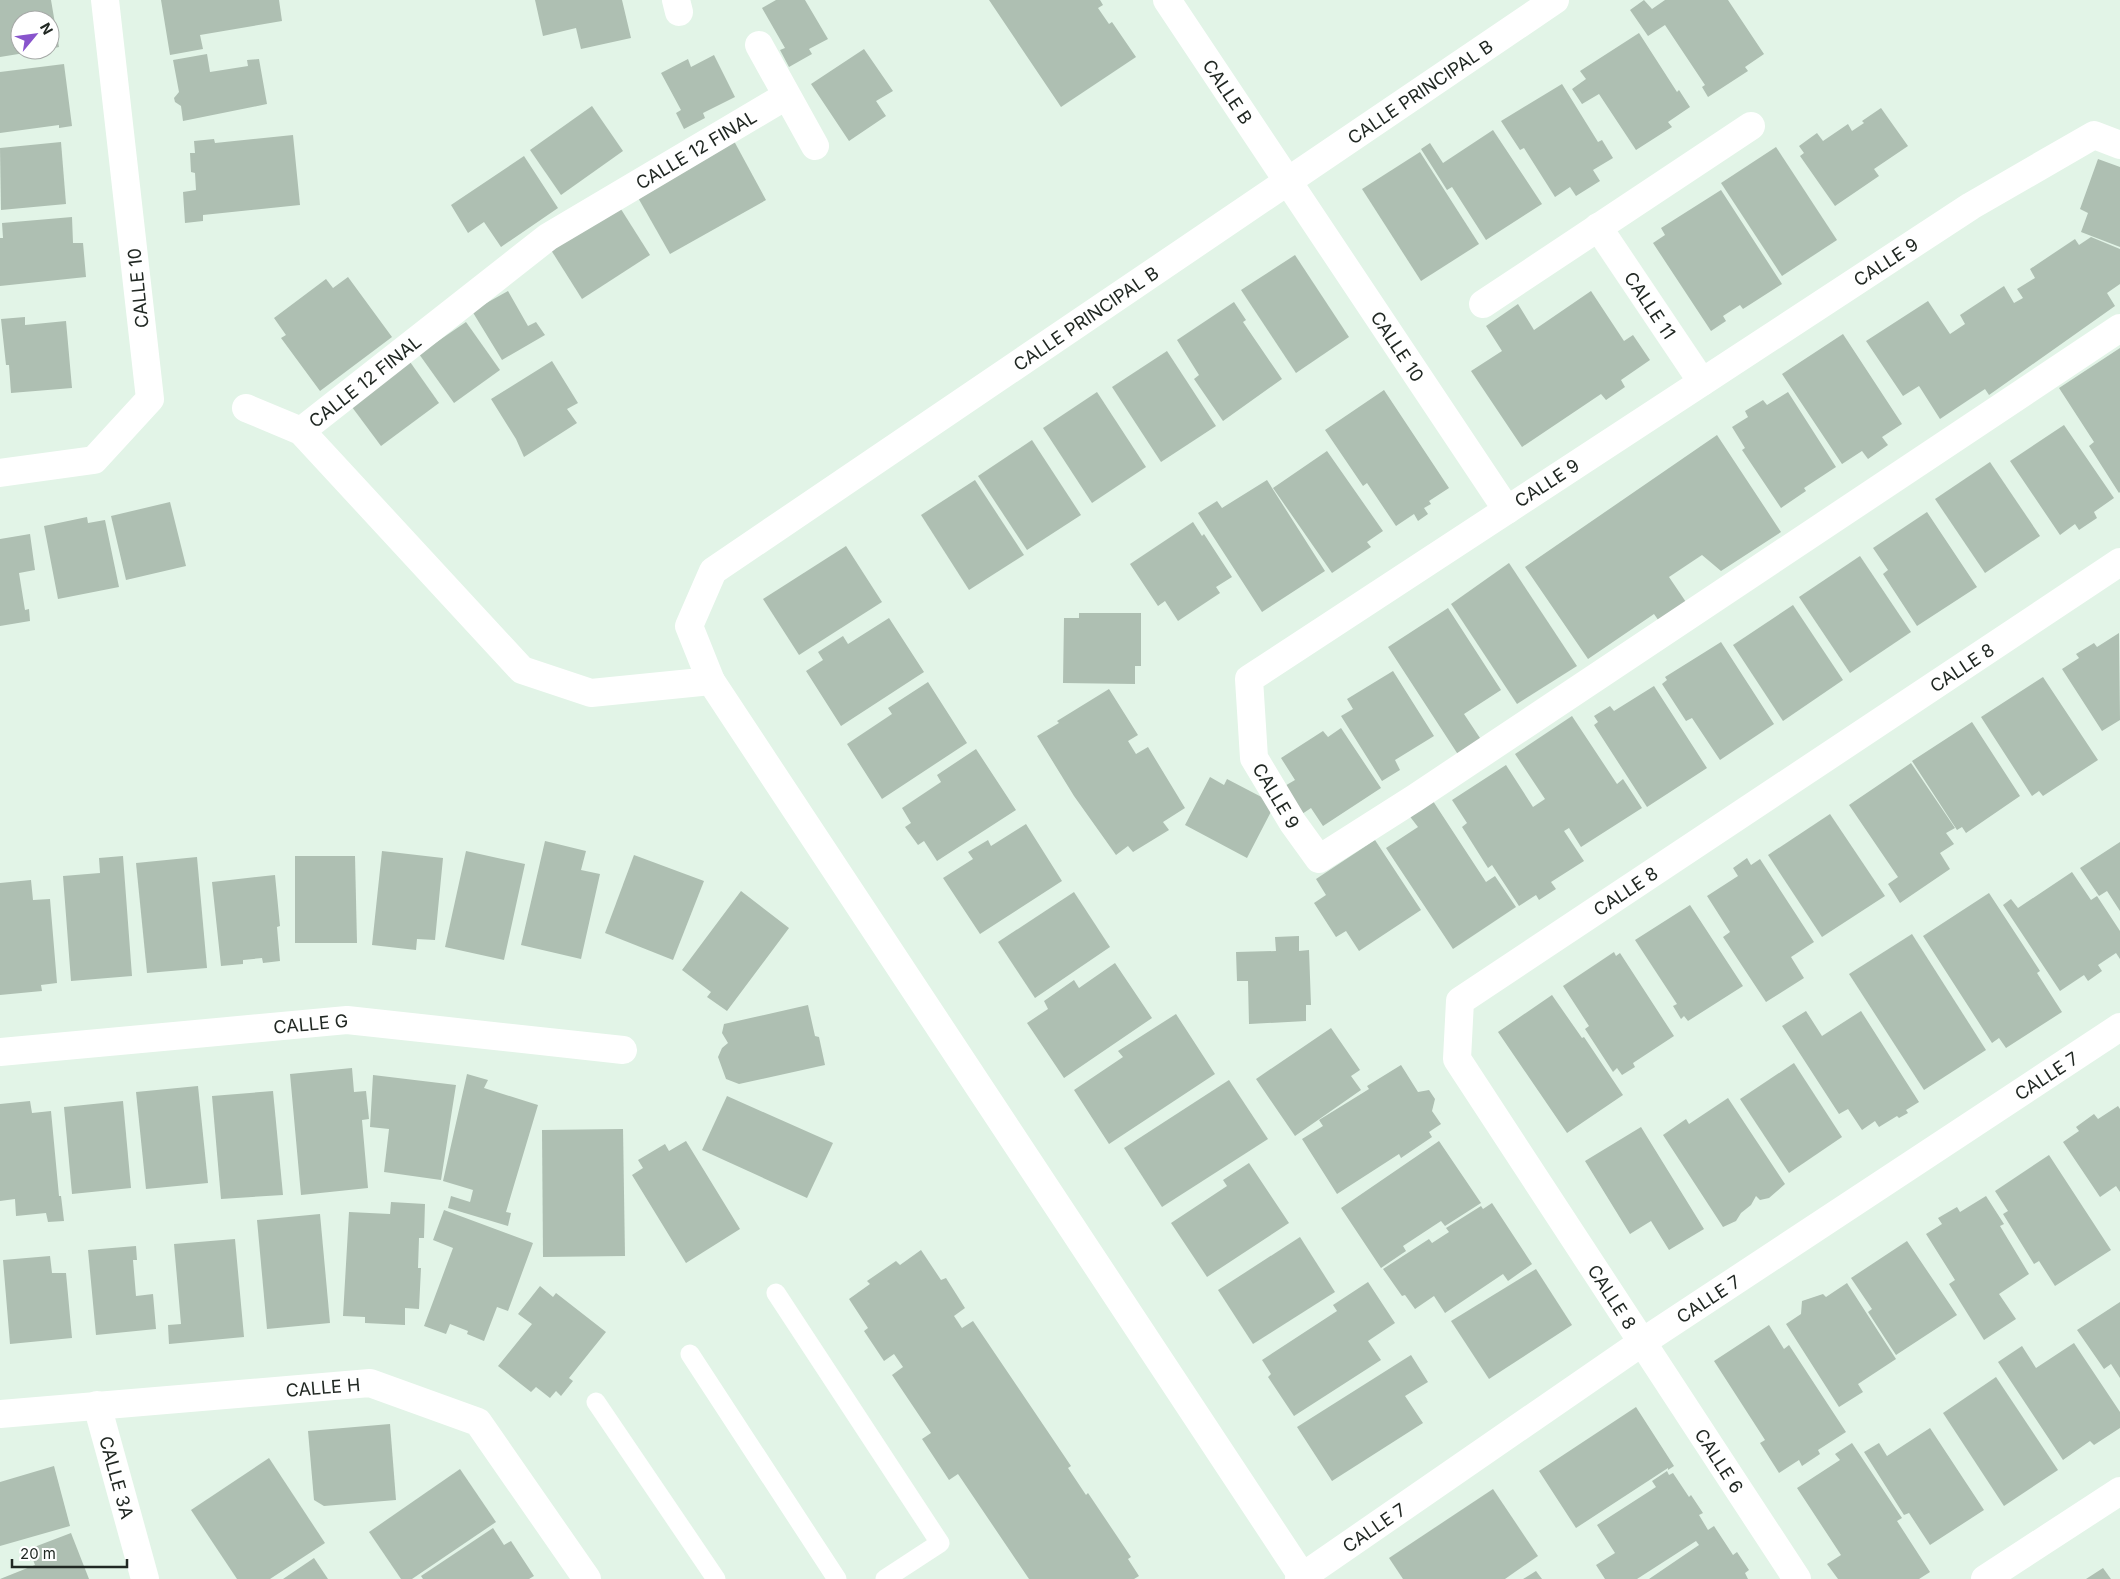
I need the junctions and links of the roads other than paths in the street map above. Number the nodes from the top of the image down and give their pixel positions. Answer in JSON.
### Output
{"nodes":[{"id":1,"x":106,"y":0,"type":"edge"},
{"id":2,"x":1167,"y":0,"type":"edge"},
{"id":3,"x":1555,"y":0,"type":"edge"},
{"id":4,"x":759,"y":45,"type":"dead end"},
{"id":5,"x":786,"y":96,"type":"junction"},
{"id":6,"x":1751,"y":126,"type":"dead end"},
{"id":7,"x":2120,"y":145,"type":"edge"},
{"id":8,"x":815,"y":146,"type":"dead end"},
{"id":9,"x":1288,"y":183,"type":"junction"},
{"id":10,"x":1598,"y":227,"type":"junction"},
{"id":11,"x":1483,"y":304,"type":"dead end"},
{"id":12,"x":2120,"y":328,"type":"edge"},
{"id":13,"x":1702,"y":382,"type":"junction"},
{"id":14,"x":246,"y":408,"type":"dead end"},
{"id":15,"x":301,"y":431,"type":"junction"},
{"id":16,"x":0,"y":473,"type":"edge"},
{"id":17,"x":1507,"y":510,"type":"junction"},
{"id":18,"x":2120,"y":562,"type":"edge"},
{"id":19,"x":711,"y":681,"type":"junction"},
{"id":20,"x":2120,"y":1027,"type":"edge"},
{"id":21,"x":623,"y":1050,"type":"dead end"},
{"id":22,"x":0,"y":1052,"type":"edge"},
{"id":23,"x":776,"y":1293,"type":"dead end"},
{"id":24,"x":1641,"y":1343,"type":"junction"},
{"id":25,"x":690,"y":1354,"type":"dead end"},
{"id":26,"x":596,"y":1402,"type":"dead end"},
{"id":27,"x":97,"y":1405,"type":"junction"},
{"id":28,"x":0,"y":1414,"type":"edge"},
{"id":29,"x":2120,"y":1491,"type":"edge"},
{"id":30,"x":1302,"y":1578,"type":"edge"},
{"id":31,"x":145,"y":1579,"type":"edge"},
{"id":32,"x":587,"y":1579,"type":"edge"},
{"id":33,"x":716,"y":1579,"type":"edge"},
{"id":34,"x":838,"y":1579,"type":"edge"},
{"id":35,"x":886,"y":1579,"type":"edge"},
{"id":36,"x":1797,"y":1579,"type":"edge"},
{"id":37,"x":1984,"y":1579,"type":"edge"}],
"edges":[{"from":1,"to":16,"type":"street","name":"CALLE 10"},
{"from":2,"to":9,"type":"street","name":"CALLE B"},
{"from":3,"to":9,"type":"street","name":"CALLE PRINCIPAL B"},
{"from":4,"to":5,"type":"street"},
{"from":5,"to":8,"type":"street"},
{"from":5,"to":15,"type":"street","name":"CALLE 12 FINAL"},
{"from":6,"to":10,"type":"street"},
{"from":7,"to":13,"type":"street","name":"CALLE 9"},
{"from":9,"to":17,"type":"street","name":"CALLE 10"},
{"from":9,"to":19,"type":"street","name":"CALLE PRINCIPAL B"},
{"from":10,"to":11,"type":"street"},
{"from":10,"to":13,"type":"street","name":"CALLE 11"},
{"from":12,"to":17,"type":"street","name":"CALLE 9"},
{"from":13,"to":17,"type":"street","name":"CALLE 9"},
{"from":14,"to":15,"type":"street"},
{"from":15,"to":19,"type":"street","name":"CALLE 12 FINAL"},
{"from":18,"to":24,"type":"street","name":"CALLE 8"},
{"from":19,"to":30,"type":"street","name":"CALLE PRINCIPAL B"},
{"from":20,"to":24,"type":"street","name":"CALLE 7"},
{"from":21,"to":22,"type":"street","name":"CALLE G"},
{"from":23,"to":35,"type":"lane"},
{"from":24,"to":30,"type":"street","name":"CALLE 7"},
{"from":24,"to":36,"type":"street","name":"CALLE 6"},
{"from":25,"to":34,"type":"lane"},
{"from":26,"to":33,"type":"lane"},
{"from":27,"to":28,"type":"street","name":"CALLE H"},
{"from":27,"to":31,"type":"street","name":"CALLE 3A"},
{"from":27,"to":32,"type":"street","name":"CALLE H"},
{"from":29,"to":37,"type":"street"}]}
